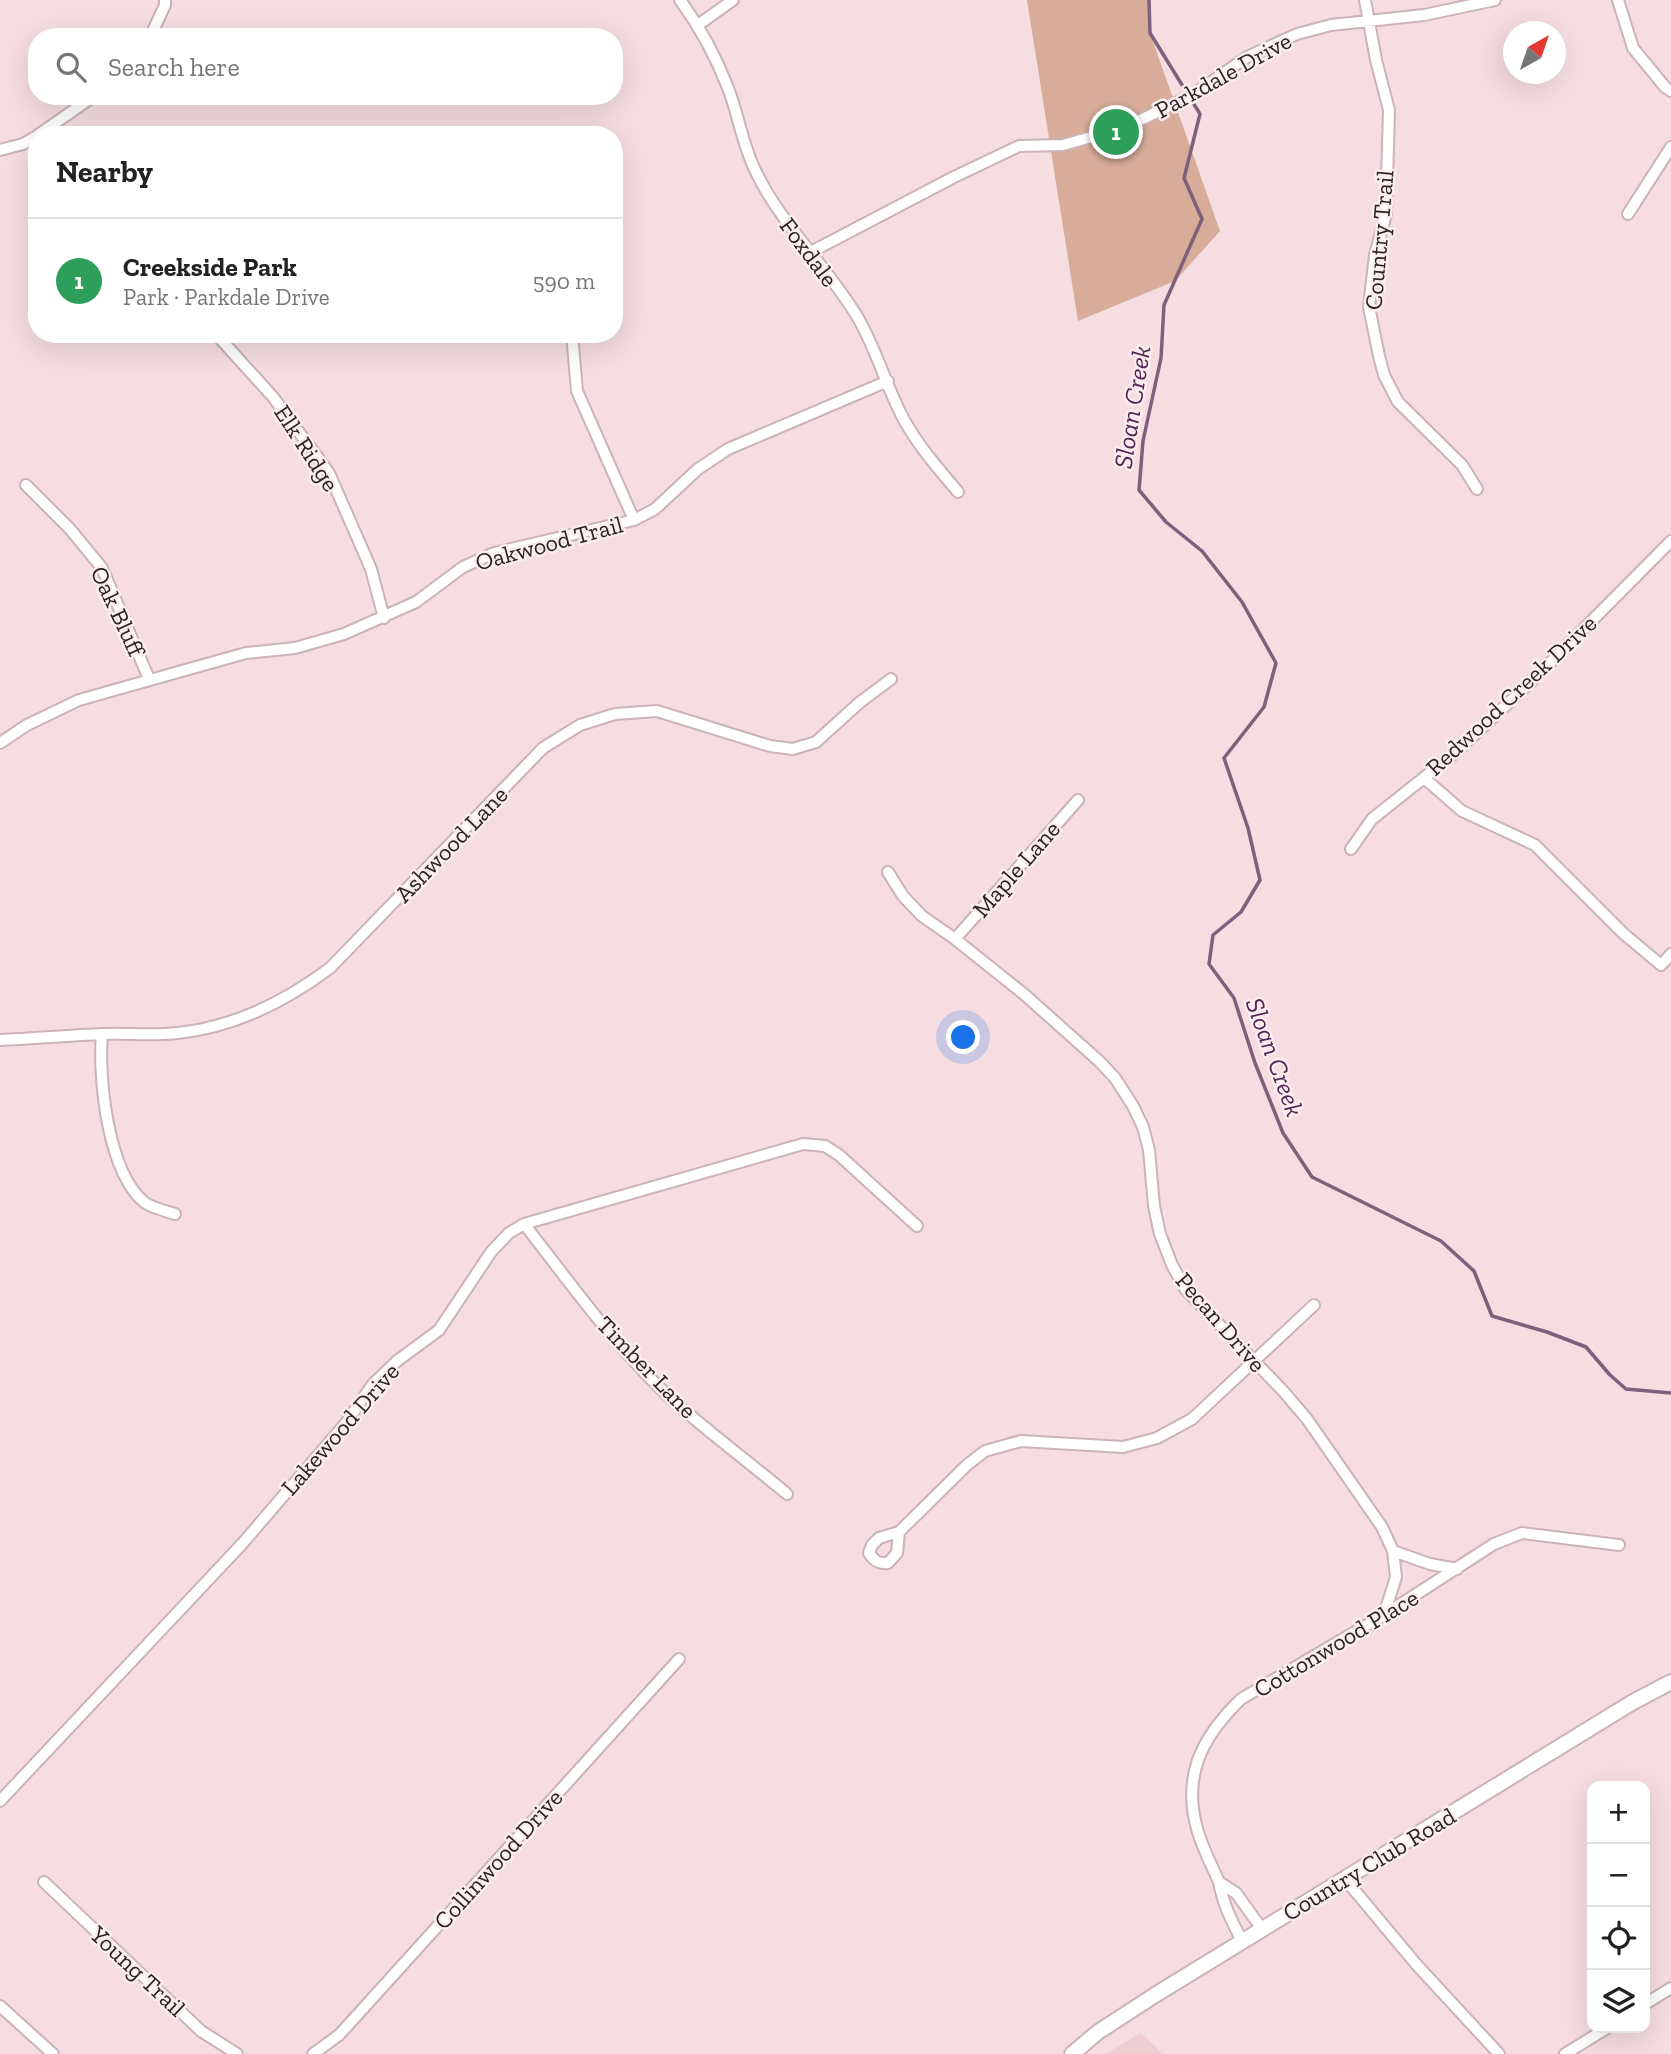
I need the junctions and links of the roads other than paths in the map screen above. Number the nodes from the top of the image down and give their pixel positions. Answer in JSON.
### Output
{"nodes":[{"id":1,"x":165,"y":0,"type":"edge"},
{"id":2,"x":680,"y":0,"type":"edge"},
{"id":3,"x":733,"y":0,"type":"edge"},
{"id":4,"x":1365,"y":0,"type":"edge"},
{"id":5,"x":1495,"y":0,"type":"edge"},
{"id":6,"x":1618,"y":0,"type":"edge"},
{"id":7,"x":1369,"y":20,"type":"junction"},
{"id":8,"x":698,"y":25,"type":"junction"},
{"id":9,"x":154,"y":28,"type":"edge"},
{"id":10,"x":1671,"y":91,"type":"edge"},
{"id":11,"x":81,"y":105,"type":"edge"},
{"id":12,"x":51,"y":126,"type":"edge"},
{"id":13,"x":28,"y":141,"type":"edge"},
{"id":14,"x":1671,"y":147,"type":"edge"},
{"id":15,"x":0,"y":149,"type":"edge"},
{"id":16,"x":1628,"y":214,"type":"dead end"},
{"id":17,"x":811,"y":252,"type":"junction"},
{"id":18,"x":224,"y":343,"type":"edge"},
{"id":19,"x":573,"y":343,"type":"edge"},
{"id":20,"x":888,"y":382,"type":"junction"},
{"id":21,"x":26,"y":485,"type":"dead end"},
{"id":22,"x":1477,"y":489,"type":"dead end"},
{"id":23,"x":958,"y":492,"type":"dead end"},
{"id":24,"x":634,"y":520,"type":"junction"},
{"id":25,"x":1671,"y":541,"type":"edge"},
{"id":26,"x":384,"y":618,"type":"junction"},
{"id":27,"x":149,"y":679,"type":"junction"},
{"id":28,"x":891,"y":679,"type":"dead end"},
{"id":29,"x":0,"y":743,"type":"edge"},
{"id":30,"x":1424,"y":778,"type":"junction"},
{"id":31,"x":1078,"y":800,"type":"dead end"},
{"id":32,"x":1351,"y":849,"type":"dead end"},
{"id":33,"x":888,"y":872,"type":"dead end"},
{"id":34,"x":955,"y":939,"type":"junction"},
{"id":35,"x":1671,"y":954,"type":"edge"},
{"id":36,"x":102,"y":1034,"type":"junction"},
{"id":37,"x":0,"y":1040,"type":"edge"},
{"id":38,"x":175,"y":1214,"type":"dead end"},
{"id":39,"x":524,"y":1224,"type":"junction"},
{"id":40,"x":917,"y":1226,"type":"dead end"},
{"id":41,"x":1314,"y":1305,"type":"dead end"},
{"id":42,"x":1255,"y":1363,"type":"junction"},
{"id":43,"x":787,"y":1494,"type":"dead end"},
{"id":44,"x":899,"y":1532,"type":"dead end"},
{"id":45,"x":1619,"y":1545,"type":"dead end"},
{"id":46,"x":1393,"y":1551,"type":"junction"},
{"id":47,"x":1457,"y":1569,"type":"junction"},
{"id":48,"x":1384,"y":1615,"type":"junction"},
{"id":49,"x":679,"y":1659,"type":"dead end"},
{"id":50,"x":1671,"y":1682,"type":"edge"},
{"id":51,"x":0,"y":1801,"type":"edge"},
{"id":52,"x":1345,"y":1879,"type":"junction"},
{"id":53,"x":44,"y":1882,"type":"dead end"},
{"id":54,"x":1219,"y":1882,"type":"junction"},
{"id":55,"x":1262,"y":1929,"type":"junction"},
{"id":56,"x":1243,"y":1942,"type":"junction"},
{"id":57,"x":1671,"y":1988,"type":"edge"},
{"id":58,"x":1650,"y":2001,"type":"edge"},
{"id":59,"x":0,"y":2006,"type":"edge"},
{"id":60,"x":1599,"y":2033,"type":"edge"},
{"id":61,"x":53,"y":2054,"type":"edge"},
{"id":62,"x":237,"y":2054,"type":"edge"},
{"id":63,"x":313,"y":2054,"type":"edge"},
{"id":64,"x":1072,"y":2054,"type":"edge"},
{"id":65,"x":1499,"y":2054,"type":"edge"},
{"id":66,"x":1564,"y":2054,"type":"edge"}],
"edges":[{"from":1,"to":9,"type":"street"},
{"from":2,"to":8,"type":"street","name":"Foxdale"},
{"from":3,"to":8,"type":"street"},
{"from":4,"to":7,"type":"street","name":"Country Trail"},
{"from":5,"to":7,"type":"street","name":"Parkdale Drive"},
{"from":6,"to":10,"type":"street"},
{"from":7,"to":17,"type":"street","name":"Parkdale Drive"},
{"from":7,"to":22,"type":"street","name":"Country Trail"},
{"from":8,"to":17,"type":"street","name":"Foxdale"},
{"from":11,"to":12,"type":"street"},
{"from":13,"to":15,"type":"street"},
{"from":14,"to":16,"type":"street"},
{"from":17,"to":20,"type":"street","name":"Foxdale"},
{"from":18,"to":26,"type":"street","name":"Elk Ridge"},
{"from":19,"to":24,"type":"street"},
{"from":20,"to":23,"type":"street","name":"Foxdale"},
{"from":20,"to":24,"type":"street","name":"Oakwood Trail"},
{"from":21,"to":27,"type":"street","name":"Oak Bluff"},
{"from":24,"to":26,"type":"street","name":"Oakwood Trail"},
{"from":25,"to":30,"type":"street","name":"Redwood Creek Drive"},
{"from":26,"to":27,"type":"street","name":"Oakwood Trail"},
{"from":27,"to":29,"type":"street","name":"Oakwood Trail"},
{"from":28,"to":36,"type":"street","name":"Ashwood Lane"},
{"from":30,"to":32,"type":"street","name":"Redwood Creek Drive"},
{"from":30,"to":35,"type":"street"},
{"from":31,"to":34,"type":"street","name":"Maple Lane"},
{"from":33,"to":34,"type":"street","name":"Pecan Drive"},
{"from":34,"to":42,"type":"street","name":"Pecan Drive"},
{"from":36,"to":37,"type":"street","name":"Ashwood Lane"},
{"from":36,"to":38,"type":"street"},
{"from":39,"to":40,"type":"street","name":"Lakewood Drive"},
{"from":39,"to":43,"type":"street","name":"Timber Lane"},
{"from":39,"to":51,"type":"street","name":"Lakewood Drive"},
{"from":41,"to":42,"type":"street"},
{"from":42,"to":44,"type":"street"},
{"from":42,"to":46,"type":"street","name":"Pecan Drive"},
{"from":45,"to":47,"type":"street","name":"Cottonwood Place"},
{"from":46,"to":47,"type":"street"},
{"from":46,"to":48,"type":"street","name":"Pecan Drive"},
{"from":47,"to":48,"type":"street","name":"Cottonwood Place"},
{"from":48,"to":54,"type":"street","name":"Cottonwood Place"},
{"from":49,"to":63,"type":"street","name":"Collinwood Drive"},
{"from":50,"to":52,"type":"main road","name":"Country Club Road"},
{"from":52,"to":55,"type":"main road","name":"Country Club Road"},
{"from":52,"to":65,"type":"street"},
{"from":53,"to":62,"type":"street","name":"Young Trail"},
{"from":54,"to":55,"type":"street","name":"Cottonwood Place"},
{"from":54,"to":56,"type":"street","name":"Cottonwood Place"},
{"from":55,"to":56,"type":"main road","name":"Country Club Road"},
{"from":56,"to":64,"type":"main road","name":"Country Club Road"},
{"from":57,"to":58,"type":"street"},
{"from":59,"to":61,"type":"street"},
{"from":60,"to":66,"type":"street"}]}
